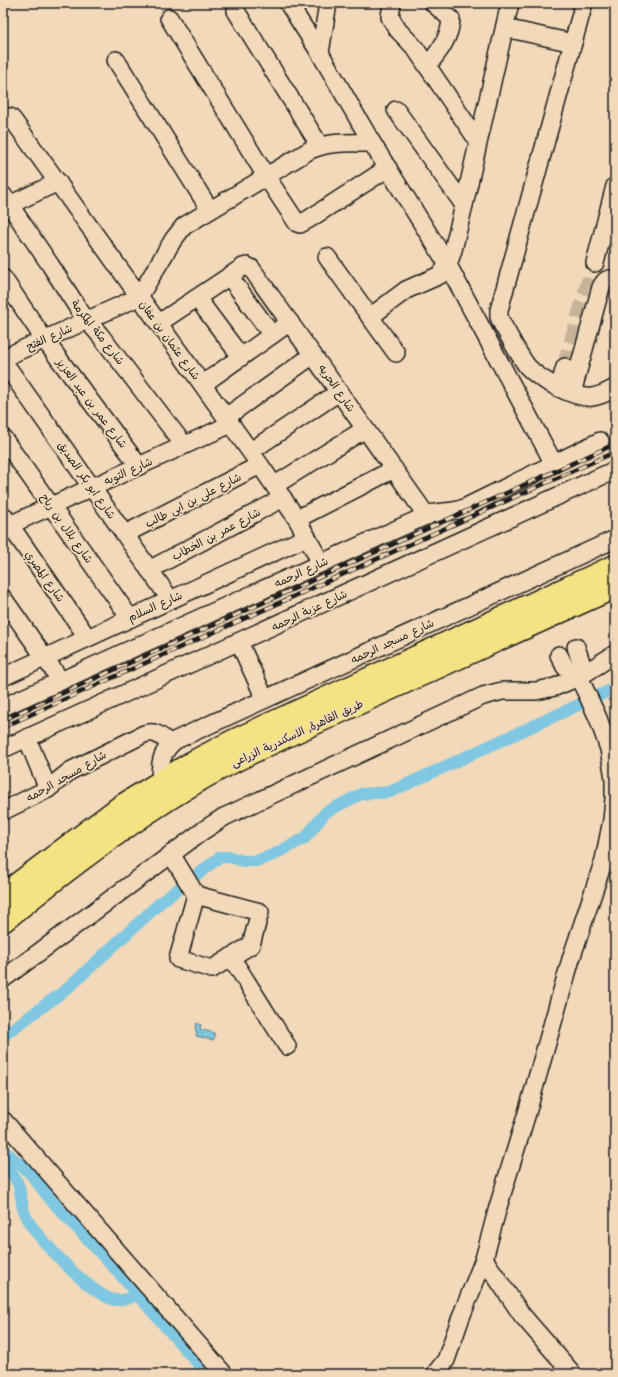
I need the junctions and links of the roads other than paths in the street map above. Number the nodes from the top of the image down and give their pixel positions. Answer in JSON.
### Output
{"nodes":[{"id":1,"x":288,"y":3,"type":"edge"},
{"id":2,"x":328,"y":3,"type":"edge"},
{"id":3,"x":392,"y":3,"type":"edge"},
{"id":4,"x":432,"y":3,"type":"edge"},
{"id":5,"x":510,"y":3,"type":"edge"},
{"id":6,"x":584,"y":3,"type":"edge"},
{"id":7,"x":236,"y":11,"type":"dead end"},
{"id":8,"x":169,"y":18,"type":"dead end"},
{"id":9,"x":505,"y":28,"type":"junction"},
{"id":10,"x":573,"y":43,"type":"junction"},
{"id":11,"x":320,"y":53,"type":"junction"},
{"id":12,"x":116,"y":60,"type":"dead end"},
{"id":13,"x":428,"y":66,"type":"junction"},
{"id":14,"x":396,"y":110,"type":"dead end"},
{"id":15,"x":8,"y":118,"type":"edge"},
{"id":16,"x":478,"y":140,"type":"junction"},
{"id":17,"x":372,"y":143,"type":"junction"},
{"id":18,"x":320,"y":146,"type":"junction"},
{"id":19,"x":388,"y":168,"type":"junction"},
{"id":20,"x":266,"y":176,"type":"junction"},
{"id":21,"x":58,"y":182,"type":"junction"},
{"id":22,"x":615,"y":186,"type":"edge"},
{"id":23,"x":6,"y":203,"type":"edge"},
{"id":24,"x":464,"y":205,"type":"junction"},
{"id":25,"x":210,"y":210,"type":"junction"},
{"id":26,"x":327,"y":257,"type":"dead end"},
{"id":27,"x":595,"y":263,"type":"tunnel mouth"},
{"id":28,"x":448,"y":265,"type":"junction"},
{"id":29,"x":229,"y":276,"type":"junction"},
{"id":30,"x":3,"y":278,"type":"edge"},
{"id":31,"x":615,"y":279,"type":"edge"},
{"id":32,"x":139,"y":297,"type":"junction"},
{"id":33,"x":197,"y":298,"type":"junction"},
{"id":34,"x":370,"y":317,"type":"junction"},
{"id":35,"x":86,"y":321,"type":"junction"},
{"id":36,"x":290,"y":322,"type":"junction"},
{"id":37,"x":159,"y":323,"type":"junction"},
{"id":38,"x":272,"y":335,"type":"junction"},
{"id":39,"x":44,"y":340,"type":"junction"},
{"id":40,"x":396,"y":353,"type":"dead end"},
{"id":41,"x":313,"y":355,"type":"junction"},
{"id":42,"x":241,"y":357,"type":"junction"},
{"id":43,"x":3,"y":359,"type":"edge"},
{"id":44,"x":565,"y":367,"type":"tunnel mouth"},
{"id":45,"x":203,"y":384,"type":"junction"},
{"id":46,"x":615,"y":388,"type":"edge"},
{"id":47,"x":566,"y":390,"type":"junction"},
{"id":48,"x":339,"y":392,"type":"junction"},
{"id":49,"x":228,"y":420,"type":"junction"},
{"id":50,"x":365,"y":428,"type":"junction"},
{"id":51,"x":3,"y":438,"type":"edge"},
{"id":52,"x":600,"y":441,"type":"dead end"},
{"id":53,"x":184,"y":445,"type":"junction"},
{"id":54,"x":255,"y":458,"type":"junction"},
{"id":55,"x":554,"y":464,"type":"junction"},
{"id":56,"x":140,"y":466,"type":"junction"},
{"id":57,"x":394,"y":469,"type":"junction"},
{"id":58,"x":615,"y":470,"type":"edge"},
{"id":59,"x":92,"y":487,"type":"junction"},
{"id":60,"x":279,"y":492,"type":"junction"},
{"id":61,"x":51,"y":506,"type":"junction"},
{"id":62,"x":427,"y":516,"type":"junction"},
{"id":63,"x":297,"y":519,"type":"junction"},
{"id":64,"x":5,"y":523,"type":"edge"},
{"id":65,"x":125,"y":534,"type":"junction"},
{"id":66,"x":307,"y":537,"type":"junction"},
{"id":67,"x":615,"y":539,"type":"edge"},
{"id":68,"x":321,"y":563,"type":"junction"},
{"id":69,"x":615,"y":566,"type":"edge"},
{"id":70,"x":149,"y":570,"type":"junction"},
{"id":71,"x":615,"y":587,"type":"edge"},
{"id":72,"x":3,"y":598,"type":"edge"},
{"id":73,"x":170,"y":599,"type":"junction"},
{"id":74,"x":130,"y":618,"type":"junction"},
{"id":75,"x":87,"y":637,"type":"junction"},
{"id":76,"x":239,"y":642,"type":"junction"},
{"id":77,"x":576,"y":647,"type":"dead end"},
{"id":78,"x":615,"y":654,"type":"edge"},
{"id":79,"x":559,"y":655,"type":"dead end"},
{"id":80,"x":45,"y":657,"type":"junction"},
{"id":81,"x":3,"y":677,"type":"edge"},
{"id":82,"x":579,"y":677,"type":"junction"},
{"id":83,"x":61,"y":681,"type":"junction"},
{"id":84,"x":265,"y":699,"type":"junction"},
{"id":85,"x":3,"y":707,"type":"edge"},
{"id":86,"x":27,"y":738,"type":"junction"},
{"id":87,"x":170,"y":744,"type":"junction"},
{"id":88,"x":3,"y":749,"type":"edge"},
{"id":89,"x":161,"y":781,"type":"junction"},
{"id":90,"x":48,"y":789,"type":"junction"},
{"id":91,"x":4,"y":808,"type":"edge"},
{"id":92,"x":174,"y":858,"type":"junction"},
{"id":93,"x":5,"y":889,"type":"edge"},
{"id":94,"x":194,"y":890,"type":"junction"},
{"id":95,"x":3,"y":920,"type":"edge"},
{"id":96,"x":231,"y":957,"type":"junction"},
{"id":97,"x":3,"y":979,"type":"edge"},
{"id":98,"x":287,"y":1046,"type":"dead end"},
{"id":99,"x":3,"y":1120,"type":"edge"},
{"id":100,"x":484,"y":1259,"type":"junction"},
{"id":101,"x":445,"y":1367,"type":"edge"},
{"id":102,"x":567,"y":1372,"type":"edge"},
{"id":103,"x":224,"y":1374,"type":"edge"},
{"id":104,"x":435,"y":1374,"type":"edge"}],
"edges":[{"from":1,"to":11,"type":"street"},
{"from":2,"to":11,"type":"street"},
{"from":3,"to":13,"type":"street"},
{"from":4,"to":13,"type":"street"},
{"from":5,"to":9,"type":"street"},
{"from":6,"to":10,"type":"street"},
{"from":7,"to":18,"type":"street"},
{"from":8,"to":20,"type":"street"},
{"from":9,"to":10,"type":"street"},
{"from":9,"to":16,"type":"street"},
{"from":10,"to":47,"type":"street"},
{"from":11,"to":17,"type":"street"},
{"from":12,"to":25,"type":"street"},
{"from":13,"to":16,"type":"street"},
{"from":14,"to":24,"type":"street"},
{"from":15,"to":21,"type":"street","name":"شارع عثمان بن عفان"},
{"from":16,"to":24,"type":"street"},
{"from":17,"to":18,"type":"street"},
{"from":17,"to":19,"type":"street"},
{"from":18,"to":20,"type":"street"},
{"from":19,"to":20,"type":"street"},
{"from":19,"to":28,"type":"street"},
{"from":20,"to":25,"type":"street"},
{"from":21,"to":23,"type":"street"},
{"from":21,"to":32,"type":"street","name":"شارع عثمان بن عفان"},
{"from":22,"to":27,"type":"street"},
{"from":23,"to":35,"type":"street","name":"شارع مكة المكرمة"},
{"from":24,"to":28,"type":"street"},
{"from":25,"to":32,"type":"street"},
{"from":26,"to":34,"type":"street"},
{"from":28,"to":34,"type":"street"},
{"from":28,"to":55,"type":"street"},
{"from":29,"to":33,"type":"street"},
{"from":29,"to":36,"type":"street","name":"شارع الحريه"},
{"from":29,"to":38,"type":"street"},
{"from":30,"to":39,"type":"street","name":"شارع عمر بن عبد العزيز"},
{"from":31,"to":47,"type":"street"},
{"from":32,"to":35,"type":"street","name":"شارع الفتح"},
{"from":32,"to":37,"type":"street","name":"شارع عثمان بن عفان"},
{"from":33,"to":37,"type":"street"},
{"from":33,"to":42,"type":"street"},
{"from":34,"to":40,"type":"street"},
{"from":35,"to":39,"type":"street","name":"شارع الفتح"},
{"from":35,"to":53,"type":"street","name":"شارع مكة المكرمة"},
{"from":36,"to":38,"type":"street"},
{"from":36,"to":41,"type":"street","name":"شارع الحريه"},
{"from":37,"to":45,"type":"street","name":"شارع عثمان بن عفان"},
{"from":38,"to":42,"type":"street"},
{"from":39,"to":43,"type":"street","name":"شارع الفتح"},
{"from":39,"to":56,"type":"street","name":"شارع عمر بن عبد العزيز"},
{"from":41,"to":48,"type":"street","name":"شارع الحريه"},
{"from":41,"to":49,"type":"street","name":"شارع التوبه"},
{"from":42,"to":45,"type":"street"},
{"from":43,"to":59,"type":"street","name":"شارع ابو بكر الصديق"},
{"from":44,"to":47,"type":"street"},
{"from":45,"to":49,"type":"street","name":"شارع عثمان بن عفان"},
{"from":46,"to":47,"type":"street"},
{"from":48,"to":50,"type":"street","name":"شارع الحريه"},
{"from":48,"to":54,"type":"street","name":"شارع على بن ابى طالب"},
{"from":49,"to":53,"type":"street","name":"شارع التوبه"},
{"from":49,"to":54,"type":"street","name":"شارع عثمان بن عفان"},
{"from":50,"to":57,"type":"street","name":"شارع الحريه"},
{"from":50,"to":60,"type":"street","name":"شارع عمر بن الخطاب"},
{"from":51,"to":61,"type":"street","name":"شارع بلال بن رباح"},
{"from":52,"to":55,"type":"street","name":"شارع الرحمه"},
{"from":53,"to":56,"type":"street","name":"شارع التوبه"},
{"from":54,"to":60,"type":"street","name":"شارع عثمان بن عفان"},
{"from":54,"to":65,"type":"street","name":"شارع على بن ابى طالب"},
{"from":55,"to":62,"type":"street","name":"شارع الرحمه"},
{"from":56,"to":59,"type":"street","name":"شارع التوبه"},
{"from":57,"to":62,"type":"street","name":"شارع الحريه"},
{"from":57,"to":63,"type":"street"},
{"from":58,"to":76,"type":"street","name":"شارع عزبة الرحمه"},
{"from":59,"to":61,"type":"street","name":"شارع التوبه"},
{"from":59,"to":65,"type":"street","name":"شارع ابو بكر الصديق"},
{"from":60,"to":63,"type":"street","name":"شارع عثمان بن عفان"},
{"from":60,"to":70,"type":"street","name":"شارع عمر بن الخطاب"},
{"from":61,"to":64,"type":"street","name":"شارع التوبه"},
{"from":61,"to":74,"type":"street","name":"شارع بلال بن رباح"},
{"from":62,"to":68,"type":"street","name":"شارع الرحمه"},
{"from":63,"to":66,"type":"street","name":"شارع عثمان بن عفان"},
{"from":64,"to":75,"type":"street","name":"شارع المصري"},
{"from":65,"to":70,"type":"street","name":"شارع ابو بكر الصديق"},
{"from":66,"to":68,"type":"street","name":"شارع عثمان بن عفان"},
{"from":66,"to":73,"type":"street","name":"شارع السلام"},
{"from":67,"to":84,"type":"street","name":"شارع مسجد الرحمه"},
{"from":68,"to":83,"type":"street","name":"شارع الرحمه"},
{"from":69,"to":89,"type":"highway","name":"طريق القاهرة, الاسكندرية الزراعى"},
{"from":70,"to":73,"type":"street","name":"شارع ابو بكر الصديق"},
{"from":71,"to":95,"type":"highway","name":"طريق القاهرة, الاسكندرية الزراعى"},
{"from":72,"to":80,"type":"street"},
{"from":73,"to":74,"type":"street","name":"شارع السلام"},
{"from":74,"to":75,"type":"street","name":"شارع السلام"},
{"from":75,"to":80,"type":"street","name":"شارع السلام"},
{"from":76,"to":84,"type":"street"},
{"from":76,"to":86,"type":"street","name":"شارع عزبة الرحمه"},
{"from":77,"to":82,"type":"street"},
{"from":78,"to":82,"type":"street"},
{"from":79,"to":82,"type":"street"},
{"from":80,"to":81,"type":"street","name":"شارع السلام"},
{"from":80,"to":83,"type":"street"},
{"from":82,"to":92,"type":"street"},
{"from":82,"to":100,"type":"street"},
{"from":83,"to":85,"type":"street","name":"شارع الرحمه"},
{"from":84,"to":87,"type":"street","name":"شارع مسجد الرحمه"},
{"from":86,"to":88,"type":"street","name":"شارع عزبة الرحمه"},
{"from":86,"to":90,"type":"street"},
{"from":87,"to":89,"type":"street"},
{"from":87,"to":90,"type":"street","name":"شارع مسجد الرحمه"},
{"from":89,"to":93,"type":"highway","name":"طريق القاهرة, الاسكندرية الزراعى"},
{"from":90,"to":91,"type":"street","name":"شارع مسجد الرحمه"},
{"from":92,"to":94,"type":"street"},
{"from":92,"to":97,"type":"street"},
{"from":94,"to":96,"type":"street"},
{"from":94,"to":96,"type":"street"},
{"from":96,"to":98,"type":"street"},
{"from":99,"to":103,"type":"street"},
{"from":100,"to":101,"type":"street"},
{"from":100,"to":102,"type":"street"},
{"from":101,"to":104,"type":"street"}]}
